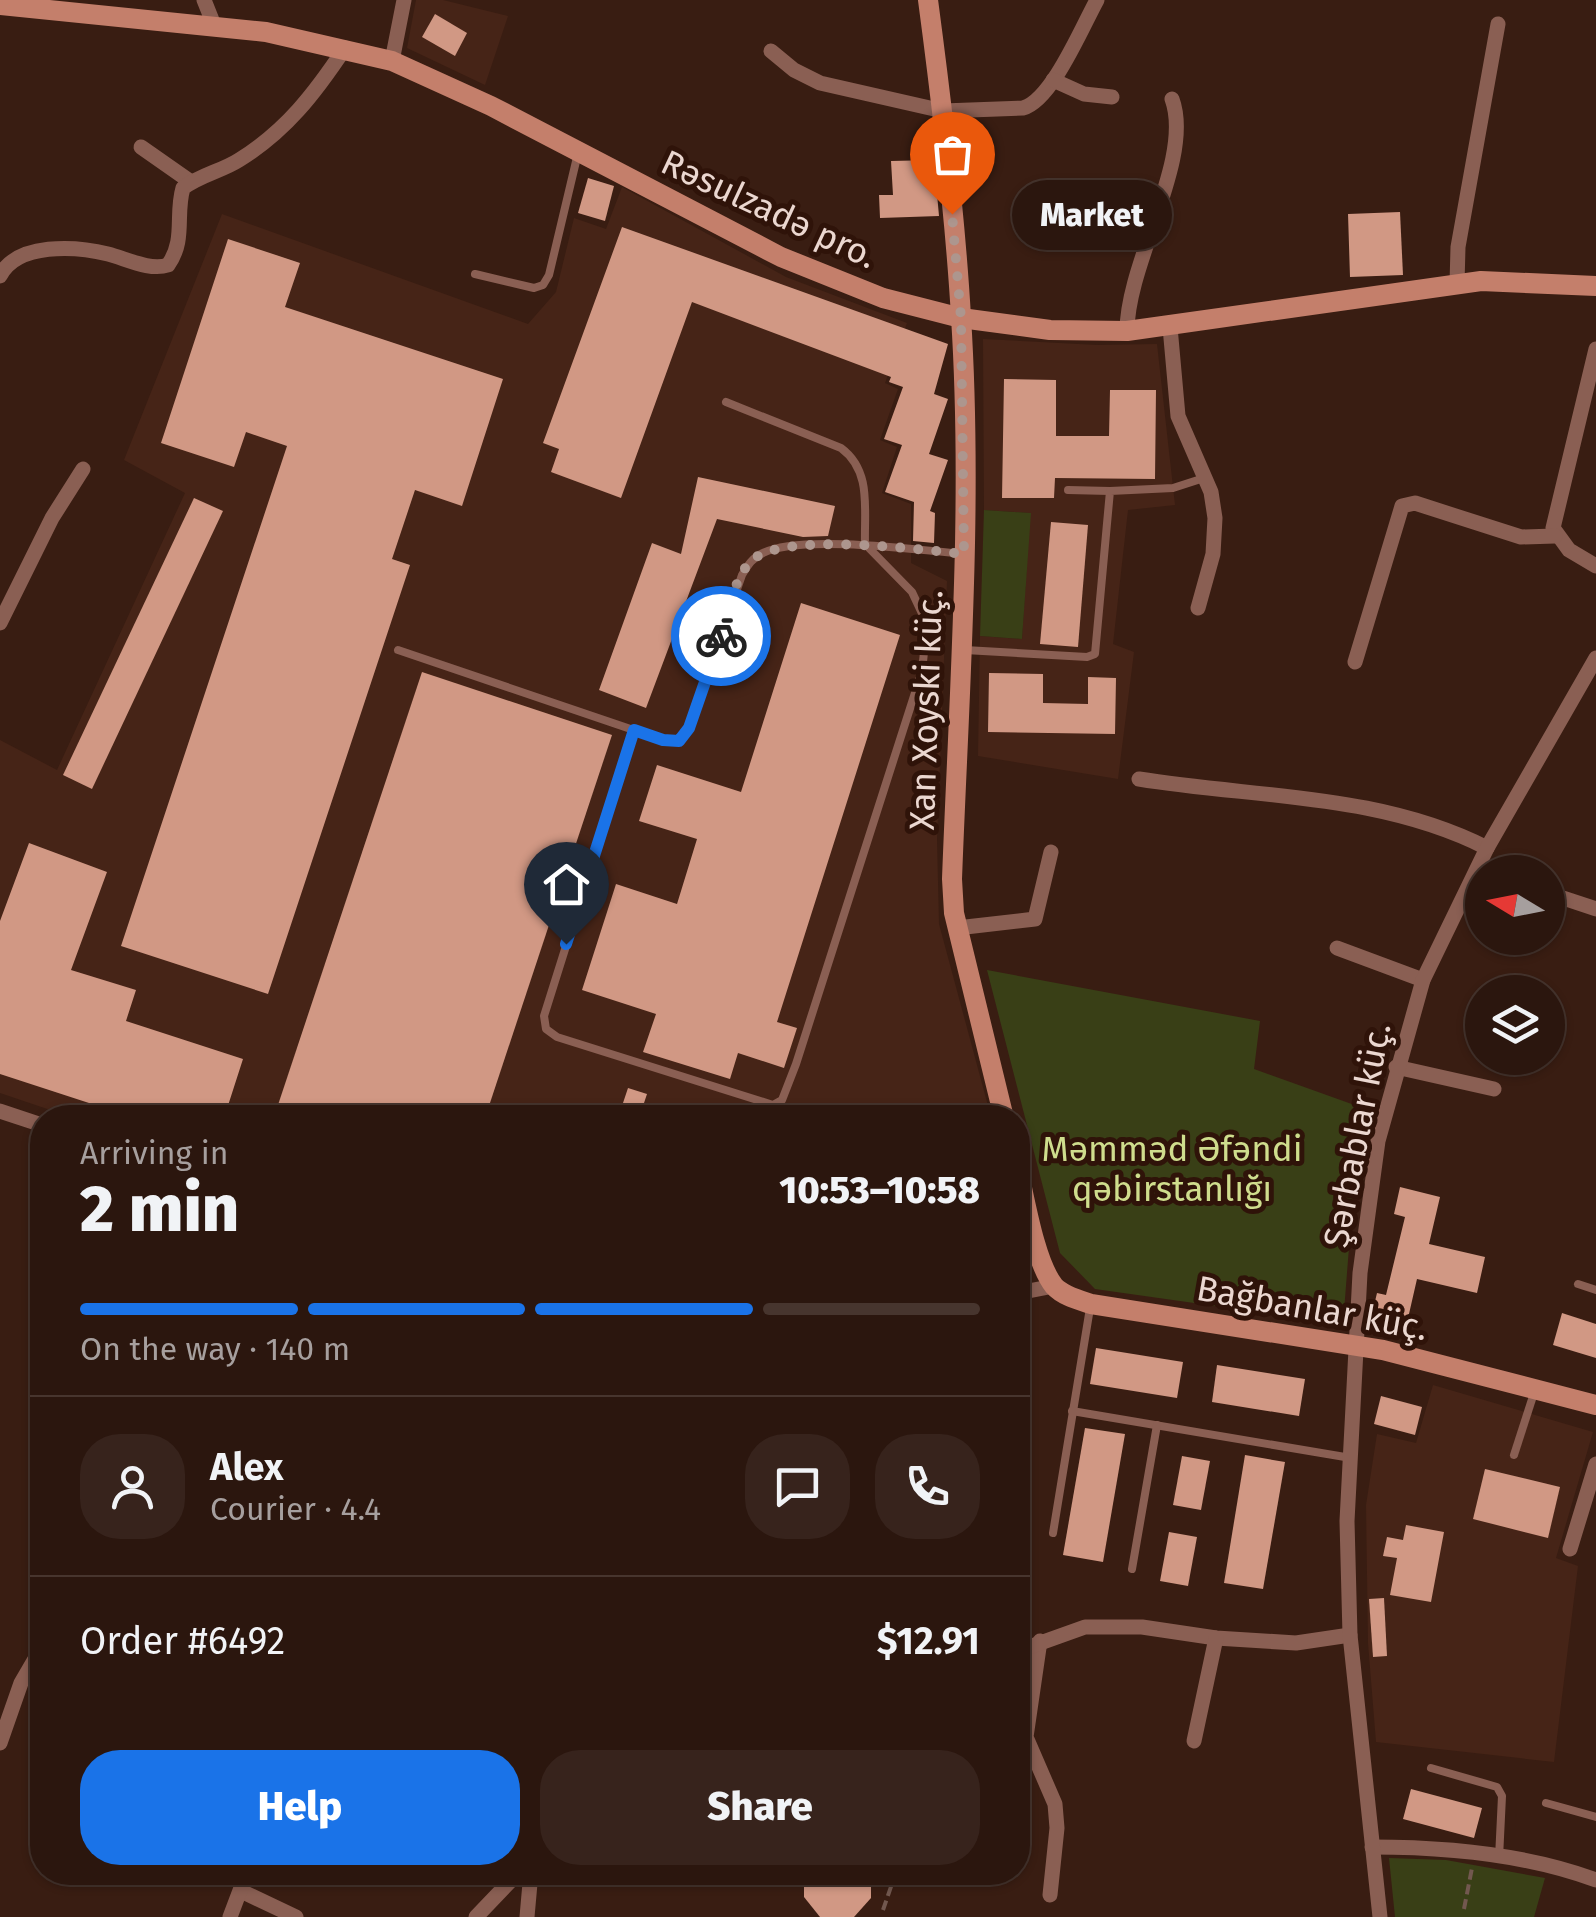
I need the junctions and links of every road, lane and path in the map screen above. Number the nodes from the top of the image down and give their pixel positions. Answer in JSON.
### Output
{"nodes":[{"id":1,"x":204,"y":0,"type":"edge"},
{"id":2,"x":404,"y":0,"type":"edge"},
{"id":3,"x":928,"y":0,"type":"edge"},
{"id":4,"x":1097,"y":0,"type":"edge"},
{"id":5,"x":0,"y":5,"type":"edge"},
{"id":6,"x":1498,"y":24,"type":"dead end"},
{"id":7,"x":214,"y":25,"type":"junction"},
{"id":8,"x":345,"y":48,"type":"junction"},
{"id":9,"x":771,"y":51,"type":"dead end"},
{"id":10,"x":392,"y":61,"type":"junction"},
{"id":11,"x":1053,"y":80,"type":"junction"},
{"id":12,"x":1112,"y":97,"type":"dead end"},
{"id":13,"x":1172,"y":99,"type":"dead end"},
{"id":14,"x":942,"y":111,"type":"junction"},
{"id":15,"x":140,"y":147,"type":"dead end"},
{"id":16,"x":578,"y":153,"type":"junction"},
{"id":17,"x":191,"y":182,"type":"junction"},
{"id":18,"x":475,"y":274,"type":"dead end"},
{"id":19,"x":0,"y":276,"type":"edge"},
{"id":20,"x":1457,"y":284,"type":"junction"},
{"id":21,"x":1596,"y":286,"type":"edge"},
{"id":22,"x":961,"y":318,"type":"junction"},
{"id":23,"x":1170,"y":327,"type":"junction"},
{"id":24,"x":1128,"y":331,"type":"junction"},
{"id":25,"x":1596,"y":349,"type":"edge"},
{"id":26,"x":726,"y":402,"type":"dead end"},
{"id":27,"x":84,"y":469,"type":"dead end"},
{"id":28,"x":1204,"y":478,"type":"junction"},
{"id":29,"x":1068,"y":490,"type":"dead end"},
{"id":30,"x":1110,"y":491,"type":"junction"},
{"id":31,"x":1555,"y":536,"type":"junction"},
{"id":32,"x":865,"y":544,"type":"junction"},
{"id":33,"x":964,"y":554,"type":"junction"},
{"id":34,"x":1596,"y":566,"type":"edge"},
{"id":35,"x":1198,"y":608,"type":"dead end"},
{"id":36,"x":0,"y":622,"type":"edge"},
{"id":37,"x":398,"y":650,"type":"dead end"},
{"id":38,"x":961,"y":650,"type":"junction"},
{"id":39,"x":1596,"y":658,"type":"edge"},
{"id":40,"x":1355,"y":662,"type":"dead end"},
{"id":41,"x":634,"y":730,"type":"junction"},
{"id":42,"x":1139,"y":779,"type":"dead end"},
{"id":43,"x":1487,"y":848,"type":"junction"},
{"id":44,"x":1052,"y":852,"type":"dead end"},
{"id":45,"x":1485,"y":855,"type":"edge"},
{"id":46,"x":1565,"y":898,"type":"edge"},
{"id":47,"x":1465,"y":901,"type":"edge"},
{"id":48,"x":1596,"y":908,"type":"edge"},
{"id":49,"x":957,"y":928,"type":"junction"},
{"id":50,"x":1337,"y":948,"type":"dead end"},
{"id":51,"x":1423,"y":980,"type":"junction"},
{"id":52,"x":1396,"y":1068,"type":"junction"},
{"id":53,"x":1494,"y":1089,"type":"dead end"},
{"id":54,"x":1001,"y":1105,"type":"edge"},
{"id":55,"x":0,"y":1112,"type":"edge"},
{"id":56,"x":30,"y":1121,"type":"edge"},
{"id":57,"x":1030,"y":1215,"type":"edge"},
{"id":58,"x":1578,"y":1284,"type":"dead end"},
{"id":59,"x":1054,"y":1286,"type":"junction"},
{"id":60,"x":1596,"y":1290,"type":"edge"},
{"id":61,"x":1030,"y":1291,"type":"edge"},
{"id":62,"x":1091,"y":1304,"type":"junction"},
{"id":63,"x":1356,"y":1346,"type":"junction"},
{"id":64,"x":1535,"y":1389,"type":"junction"},
{"id":65,"x":1596,"y":1405,"type":"edge"},
{"id":66,"x":1072,"y":1411,"type":"junction"},
{"id":67,"x":1158,"y":1425,"type":"junction"},
{"id":68,"x":1514,"y":1455,"type":"dead end"},
{"id":69,"x":1351,"y":1458,"type":"junction"},
{"id":70,"x":1596,"y":1464,"type":"edge"},
{"id":71,"x":1053,"y":1534,"type":"dead end"},
{"id":72,"x":1570,"y":1549,"type":"dead end"},
{"id":73,"x":1132,"y":1569,"type":"dead end"},
{"id":74,"x":1350,"y":1635,"type":"junction"},
{"id":75,"x":1216,"y":1638,"type":"junction"},
{"id":76,"x":1040,"y":1641,"type":"junction"},
{"id":77,"x":1030,"y":1646,"type":"edge"},
{"id":78,"x":30,"y":1669,"type":"edge"},
{"id":79,"x":1030,"y":1710,"type":"edge"},
{"id":80,"x":4,"y":1721,"type":"edge"},
{"id":81,"x":1194,"y":1741,"type":"dead end"},
{"id":82,"x":0,"y":1744,"type":"edge"},
{"id":83,"x":1030,"y":1746,"type":"edge"},
{"id":84,"x":1431,"y":1768,"type":"dead end"},
{"id":85,"x":1546,"y":1803,"type":"dead end"},
{"id":86,"x":1596,"y":1818,"type":"edge"},
{"id":87,"x":1372,"y":1847,"type":"junction"},
{"id":88,"x":1474,"y":1854,"type":"junction"},
{"id":89,"x":1499,"y":1858,"type":"junction"},
{"id":90,"x":1596,"y":1880,"type":"edge"},
{"id":91,"x":242,"y":1885,"type":"edge"},
{"id":92,"x":507,"y":1885,"type":"edge"},
{"id":93,"x":530,"y":1885,"type":"edge"},
{"id":94,"x":892,"y":1885,"type":"edge"},
{"id":95,"x":240,"y":1891,"type":"junction"},
{"id":96,"x":1050,"y":1895,"type":"dead end"},
{"id":97,"x":1464,"y":1908,"type":"dead end"},
{"id":98,"x":883,"y":1910,"type":"dead end"},
{"id":99,"x":230,"y":1917,"type":"edge"},
{"id":100,"x":296,"y":1917,"type":"edge"},
{"id":101,"x":476,"y":1917,"type":"edge"},
{"id":102,"x":526,"y":1917,"type":"edge"},
{"id":103,"x":1380,"y":1917,"type":"edge"}],
"edges":[{"from":1,"to":7,"type":"street"},
{"from":2,"to":10,"type":"street"},
{"from":3,"to":14,"type":"street","name":"Xan Xoyski küç."},
{"from":4,"to":11,"type":"street"},
{"from":5,"to":7,"type":"street","name":"Rəsulzadə pro."},
{"from":6,"to":20,"type":"street"},
{"from":7,"to":8,"type":"street","name":"Rəsulzadə pro."},
{"from":8,"to":10,"type":"street","name":"Rəsulzadə pro."},
{"from":8,"to":17,"type":"street"},
{"from":9,"to":14,"type":"street"},
{"from":10,"to":16,"type":"street","name":"Rəsulzadə pro."},
{"from":11,"to":12,"type":"street"},
{"from":11,"to":14,"type":"street"},
{"from":13,"to":24,"type":"street"},
{"from":14,"to":22,"type":"street","name":"Xan Xoyski küç."},
{"from":15,"to":17,"type":"street"},
{"from":16,"to":18,"type":"lane"},
{"from":16,"to":22,"type":"street","name":"Rəsulzadə pro."},
{"from":17,"to":19,"type":"street"},
{"from":20,"to":21,"type":"street","name":"Rəsulzadə pro."},
{"from":20,"to":23,"type":"street","name":"Rəsulzadə pro."},
{"from":22,"to":24,"type":"street","name":"Rəsulzadə pro."},
{"from":22,"to":33,"type":"street","name":"Xan Xoyski küç."},
{"from":23,"to":24,"type":"street","name":"Rəsulzadə pro."},
{"from":23,"to":28,"type":"street"},
{"from":25,"to":31,"type":"street"},
{"from":26,"to":32,"type":"lane"},
{"from":27,"to":36,"type":"street"},
{"from":28,"to":30,"type":"lane"},
{"from":28,"to":35,"type":"street"},
{"from":29,"to":30,"type":"lane"},
{"from":30,"to":38,"type":"lane"},
{"from":31,"to":34,"type":"street"},
{"from":31,"to":40,"type":"street"},
{"from":32,"to":33,"type":"lane"},
{"from":32,"to":41,"type":"lane"},
{"from":32,"to":41,"type":"lane"},
{"from":33,"to":38,"type":"street","name":"Xan Xoyski küç."},
{"from":37,"to":41,"type":"lane"},
{"from":38,"to":49,"type":"street","name":"Xan Xoyski küç."},
{"from":39,"to":43,"type":"street","name":"Şərbablar küç."},
{"from":42,"to":43,"type":"street"},
{"from":43,"to":45,"type":"street","name":"Şərbablar küç."},
{"from":44,"to":49,"type":"street"},
{"from":46,"to":48,"type":"street"},
{"from":47,"to":51,"type":"street","name":"Şərbablar küç."},
{"from":49,"to":54,"type":"street","name":"Xan Xoyski küç."},
{"from":50,"to":51,"type":"street"},
{"from":51,"to":52,"type":"street","name":"Şərbablar küç."},
{"from":52,"to":53,"type":"street"},
{"from":52,"to":63,"type":"street","name":"Şərbablar küç."},
{"from":55,"to":56,"type":"street"},
{"from":57,"to":59,"type":"street"},
{"from":58,"to":60,"type":"lane"},
{"from":59,"to":61,"type":"street"},
{"from":59,"to":62,"type":"street","name":"Bağbanlar küç."},
{"from":62,"to":63,"type":"street","name":"Bağbanlar küç."},
{"from":62,"to":66,"type":"lane"},
{"from":63,"to":64,"type":"street","name":"Bağbanlar küç."},
{"from":63,"to":69,"type":"street","name":"Şərbablar küç."},
{"from":64,"to":65,"type":"street","name":"Bağbanlar küç."},
{"from":64,"to":68,"type":"lane"},
{"from":66,"to":67,"type":"lane"},
{"from":66,"to":71,"type":"lane"},
{"from":67,"to":69,"type":"lane"},
{"from":67,"to":73,"type":"lane"},
{"from":69,"to":74,"type":"street","name":"Şərbablar küç."},
{"from":70,"to":72,"type":"street"},
{"from":74,"to":75,"type":"street"},
{"from":74,"to":87,"type":"street","name":"Şərbablar küç."},
{"from":75,"to":76,"type":"street"},
{"from":75,"to":81,"type":"street"},
{"from":76,"to":77,"type":"street"},
{"from":76,"to":79,"type":"street"},
{"from":78,"to":80,"type":"street"},
{"from":80,"to":82,"type":"street"},
{"from":83,"to":96,"type":"street"},
{"from":84,"to":89,"type":"lane"},
{"from":85,"to":86,"type":"lane"},
{"from":87,"to":88,"type":"street"},
{"from":87,"to":103,"type":"street","name":"Şərbablar küç."},
{"from":88,"to":89,"type":"street"},
{"from":88,"to":97,"type":"path"},
{"from":89,"to":90,"type":"street"},
{"from":91,"to":95,"type":"street"},
{"from":92,"to":101,"type":"street"},
{"from":93,"to":102,"type":"street"},
{"from":94,"to":98,"type":"path"},
{"from":95,"to":99,"type":"street"},
{"from":95,"to":100,"type":"street"}]}
